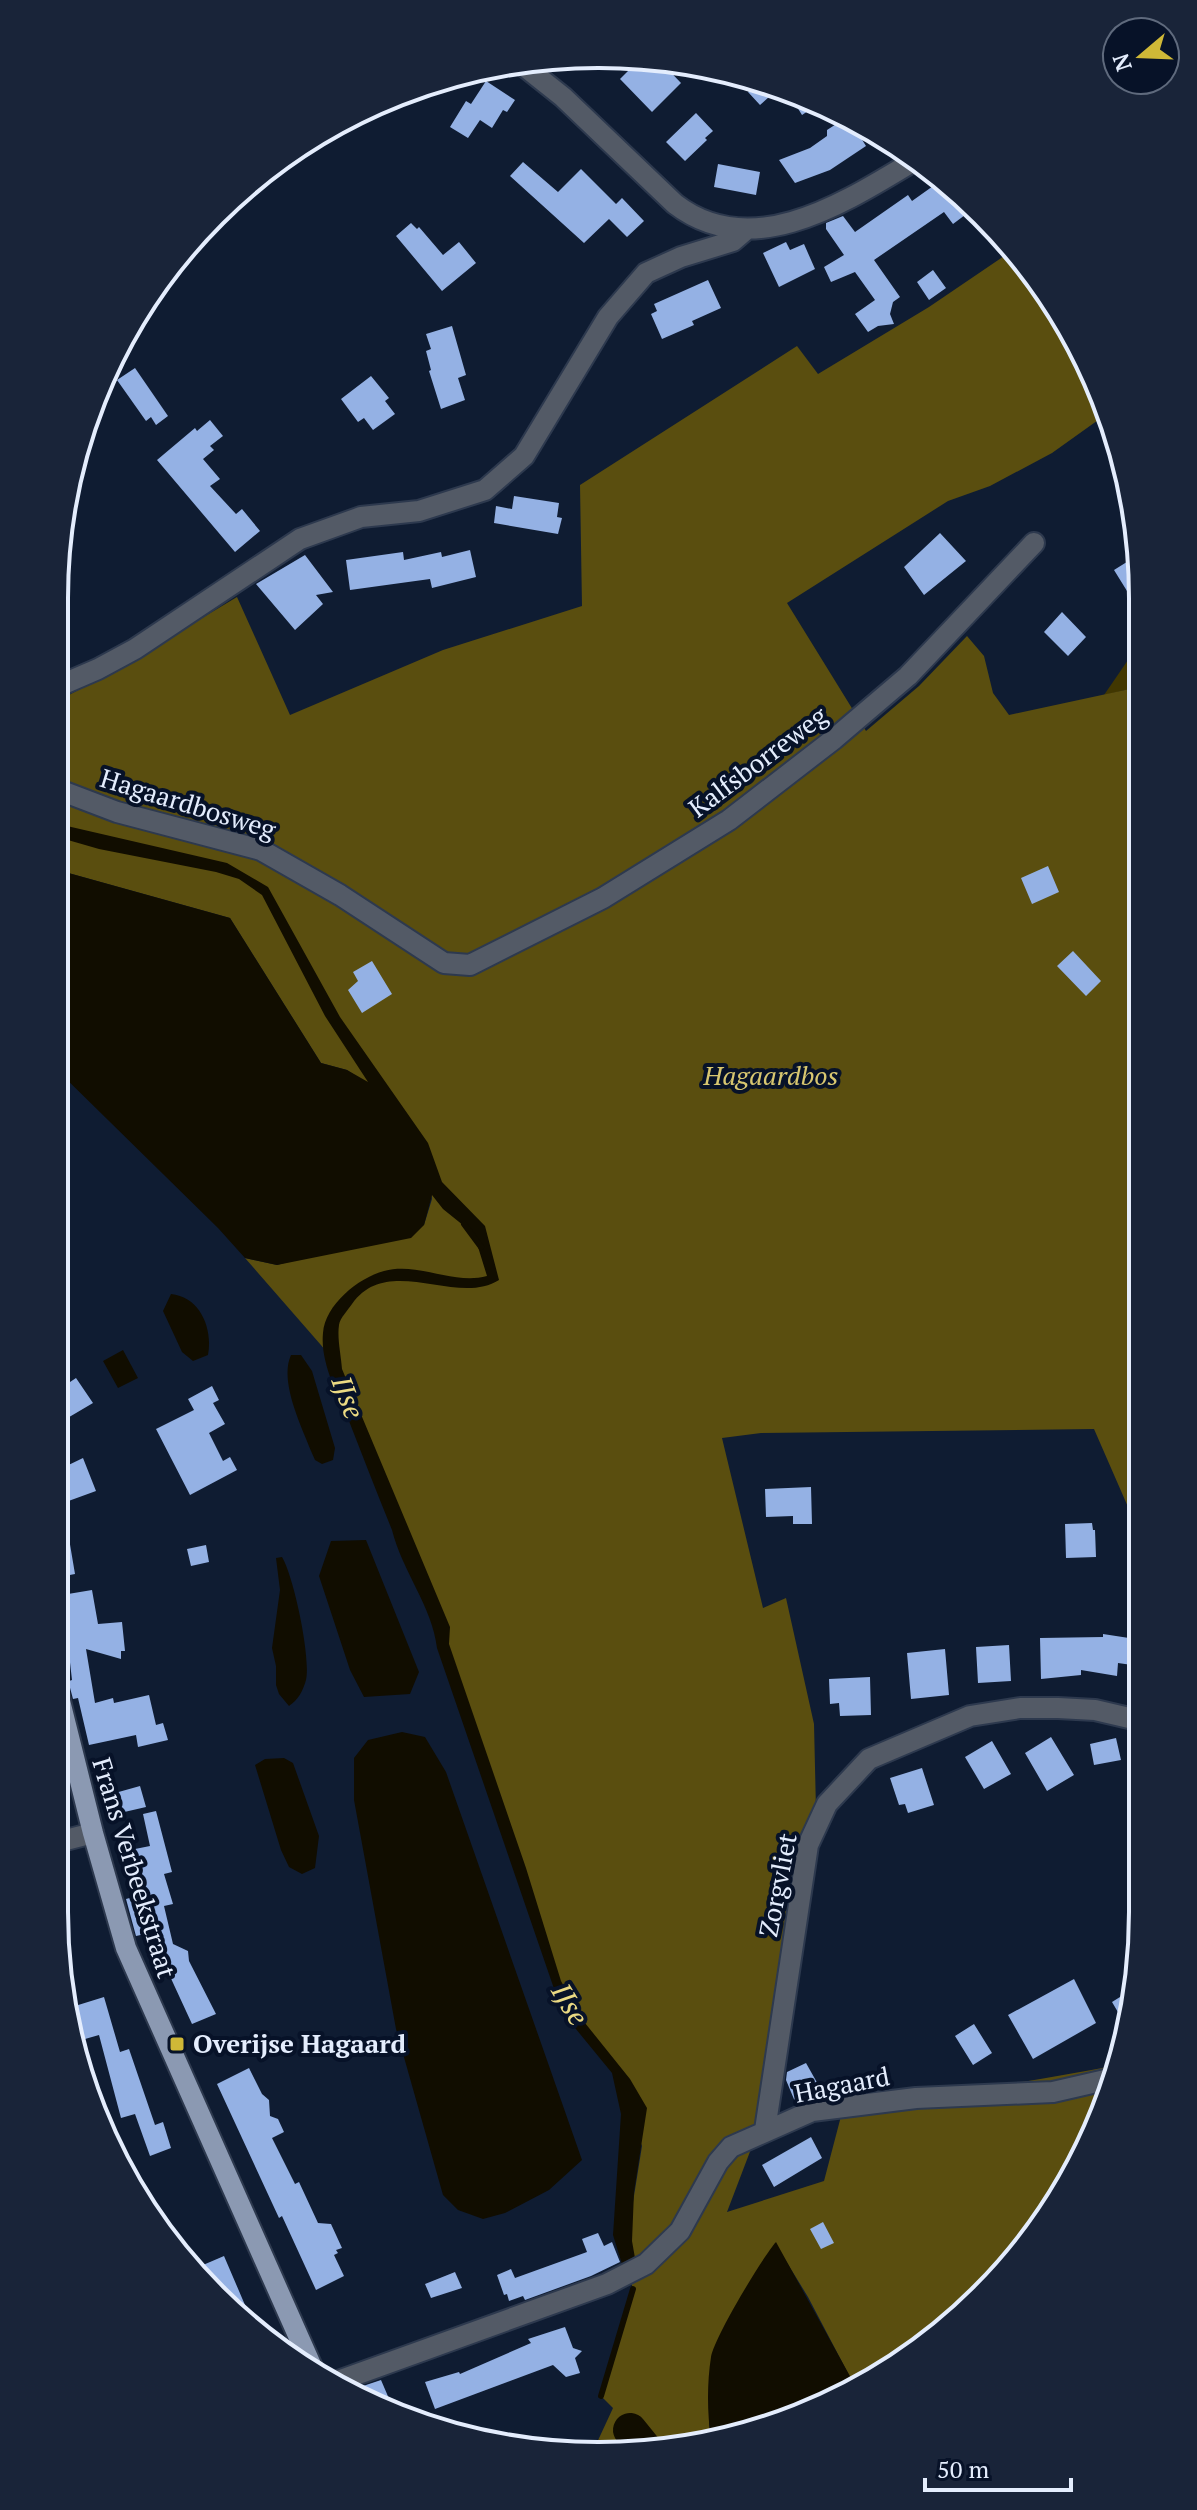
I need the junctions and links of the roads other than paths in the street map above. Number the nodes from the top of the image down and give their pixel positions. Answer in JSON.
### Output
{"nodes":[{"id":1,"x":532,"y":73,"type":"edge"},
{"id":2,"x":905,"y":166,"type":"edge"},
{"id":3,"x":747,"y":229,"type":"junction"},
{"id":4,"x":1034,"y":543,"type":"dead end"},
{"id":5,"x":68,"y":682,"type":"edge"},
{"id":6,"x":68,"y":793,"type":"edge"},
{"id":7,"x":470,"y":965,"type":"joint"},
{"id":8,"x":1129,"y":1718,"type":"edge"},
{"id":9,"x":68,"y":1733,"type":"edge"},
{"id":10,"x":93,"y":1833,"type":"junction"},
{"id":11,"x":68,"y":1839,"type":"edge"},
{"id":12,"x":1101,"y":2081,"type":"edge"},
{"id":13,"x":765,"y":2130,"type":"junction"},
{"id":14,"x":306,"y":2355,"type":"edge"},
{"id":15,"x":347,"y":2378,"type":"edge"}],
"edges":[{"from":1,"to":3,"type":"street"},
{"from":2,"to":3,"type":"street"},
{"from":3,"to":5,"type":"street"},
{"from":4,"to":7,"type":"street","name":"Kalfsborreweg"},
{"from":6,"to":7,"type":"street","name":"Hagaardbosweg"},
{"from":8,"to":13,"type":"street","name":"Zorgvliet"},
{"from":9,"to":10,"type":"main road","name":"Frans Verbeekstraat"},
{"from":10,"to":11,"type":"street"},
{"from":10,"to":14,"type":"main road","name":"Frans Verbeekstraat"},
{"from":12,"to":13,"type":"street","name":"Hagaard"},
{"from":13,"to":15,"type":"street","name":"Hagaard"}]}
